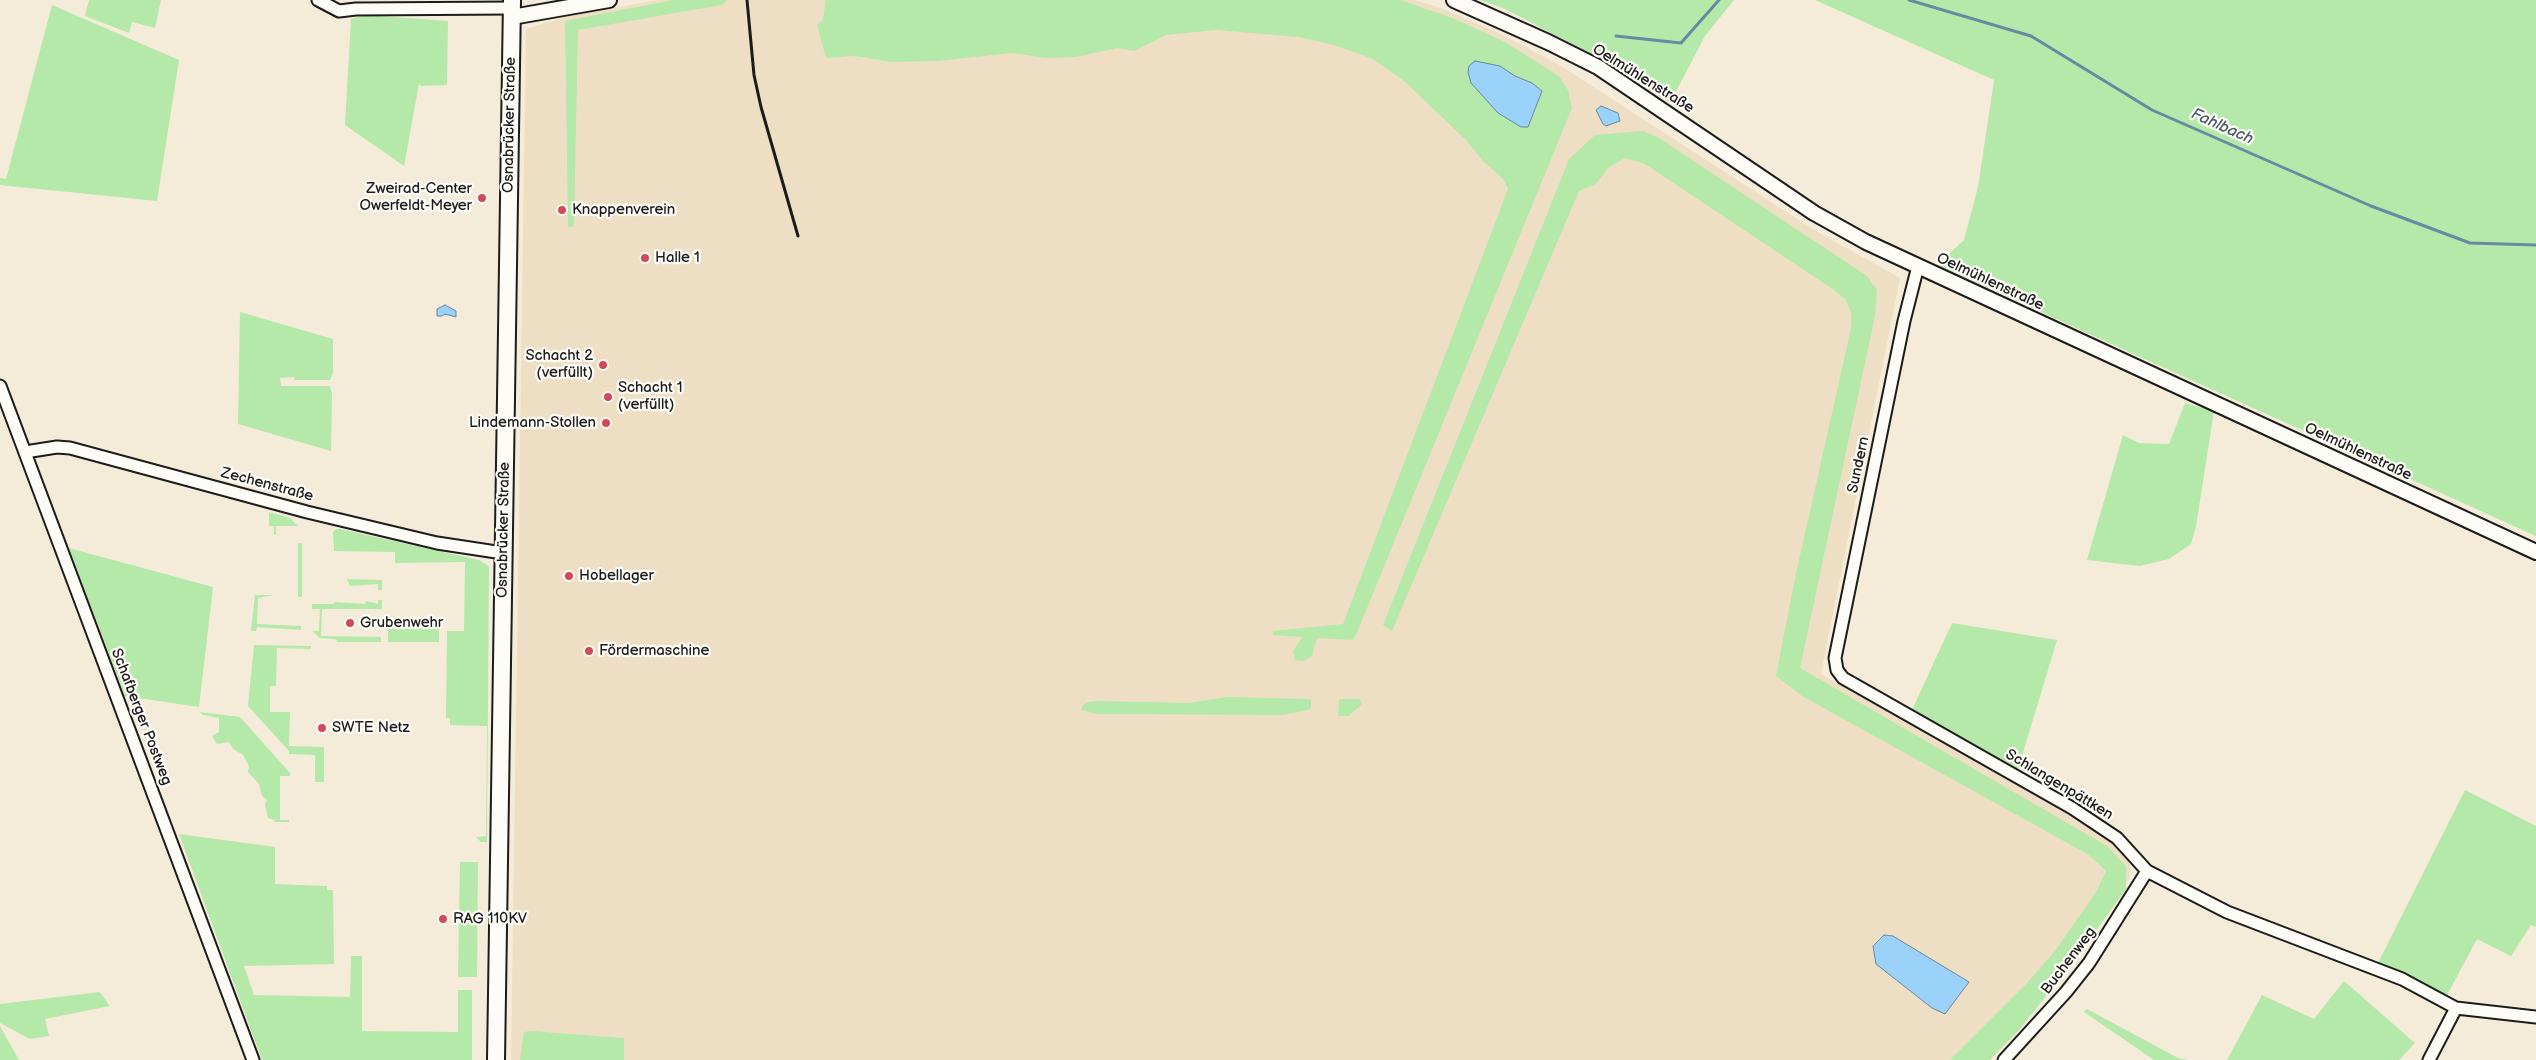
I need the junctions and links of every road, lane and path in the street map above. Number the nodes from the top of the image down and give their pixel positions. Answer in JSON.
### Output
{"nodes":[{"id":1,"x":318,"y":0,"type":"edge"},
{"id":2,"x":334,"y":0,"type":"edge"},
{"id":3,"x":609,"y":0,"type":"edge"},
{"id":4,"x":1454,"y":0,"type":"edge"},
{"id":5,"x":512,"y":8,"type":"edge"},
{"id":6,"x":339,"y":11,"type":"junction"},
{"id":7,"x":1918,"y":266,"type":"junction"},
{"id":8,"x":0,"y":386,"type":"edge"},
{"id":9,"x":25,"y":452,"type":"junction"},
{"id":10,"x":2536,"y":552,"type":"edge"},
{"id":11,"x":503,"y":553,"type":"junction"},
{"id":12,"x":1837,"y":670,"type":"joint"},
{"id":13,"x":2147,"y":872,"type":"junction"},
{"id":14,"x":2456,"y":1008,"type":"junction"},
{"id":15,"x":2536,"y":1017,"type":"edge"},
{"id":16,"x":253,"y":1060,"type":"edge"},
{"id":17,"x":496,"y":1060,"type":"edge"},
{"id":18,"x":2004,"y":1060,"type":"edge"},
{"id":19,"x":2429,"y":1060,"type":"edge"}],
"edges":[{"from":1,"to":6,"type":"street"},
{"from":2,"to":6,"type":"street"},
{"from":3,"to":5,"type":"street"},
{"from":4,"to":7,"type":"street","name":"Oelmühlenstraße"},
{"from":5,"to":6,"type":"street"},
{"from":5,"to":11,"type":"main road","name":"Osnabrücker Straße"},
{"from":7,"to":10,"type":"street","name":"Oelmühlenstraße"},
{"from":7,"to":12,"type":"street","name":"Sundern"},
{"from":8,"to":9,"type":"street","name":"Schafberger Postweg"},
{"from":9,"to":11,"type":"street","name":"Zechenstraße"},
{"from":9,"to":16,"type":"street","name":"Schafberger Postweg"},
{"from":11,"to":17,"type":"main road","name":"Osnabrücker Straße"},
{"from":12,"to":13,"type":"street","name":"Schlangenpättken"},
{"from":13,"to":14,"type":"street","name":"Schlangenpättken"},
{"from":13,"to":18,"type":"street","name":"Buchenweg"},
{"from":14,"to":15,"type":"street","name":"Schlangenpättken"},
{"from":14,"to":19,"type":"street"}]}
